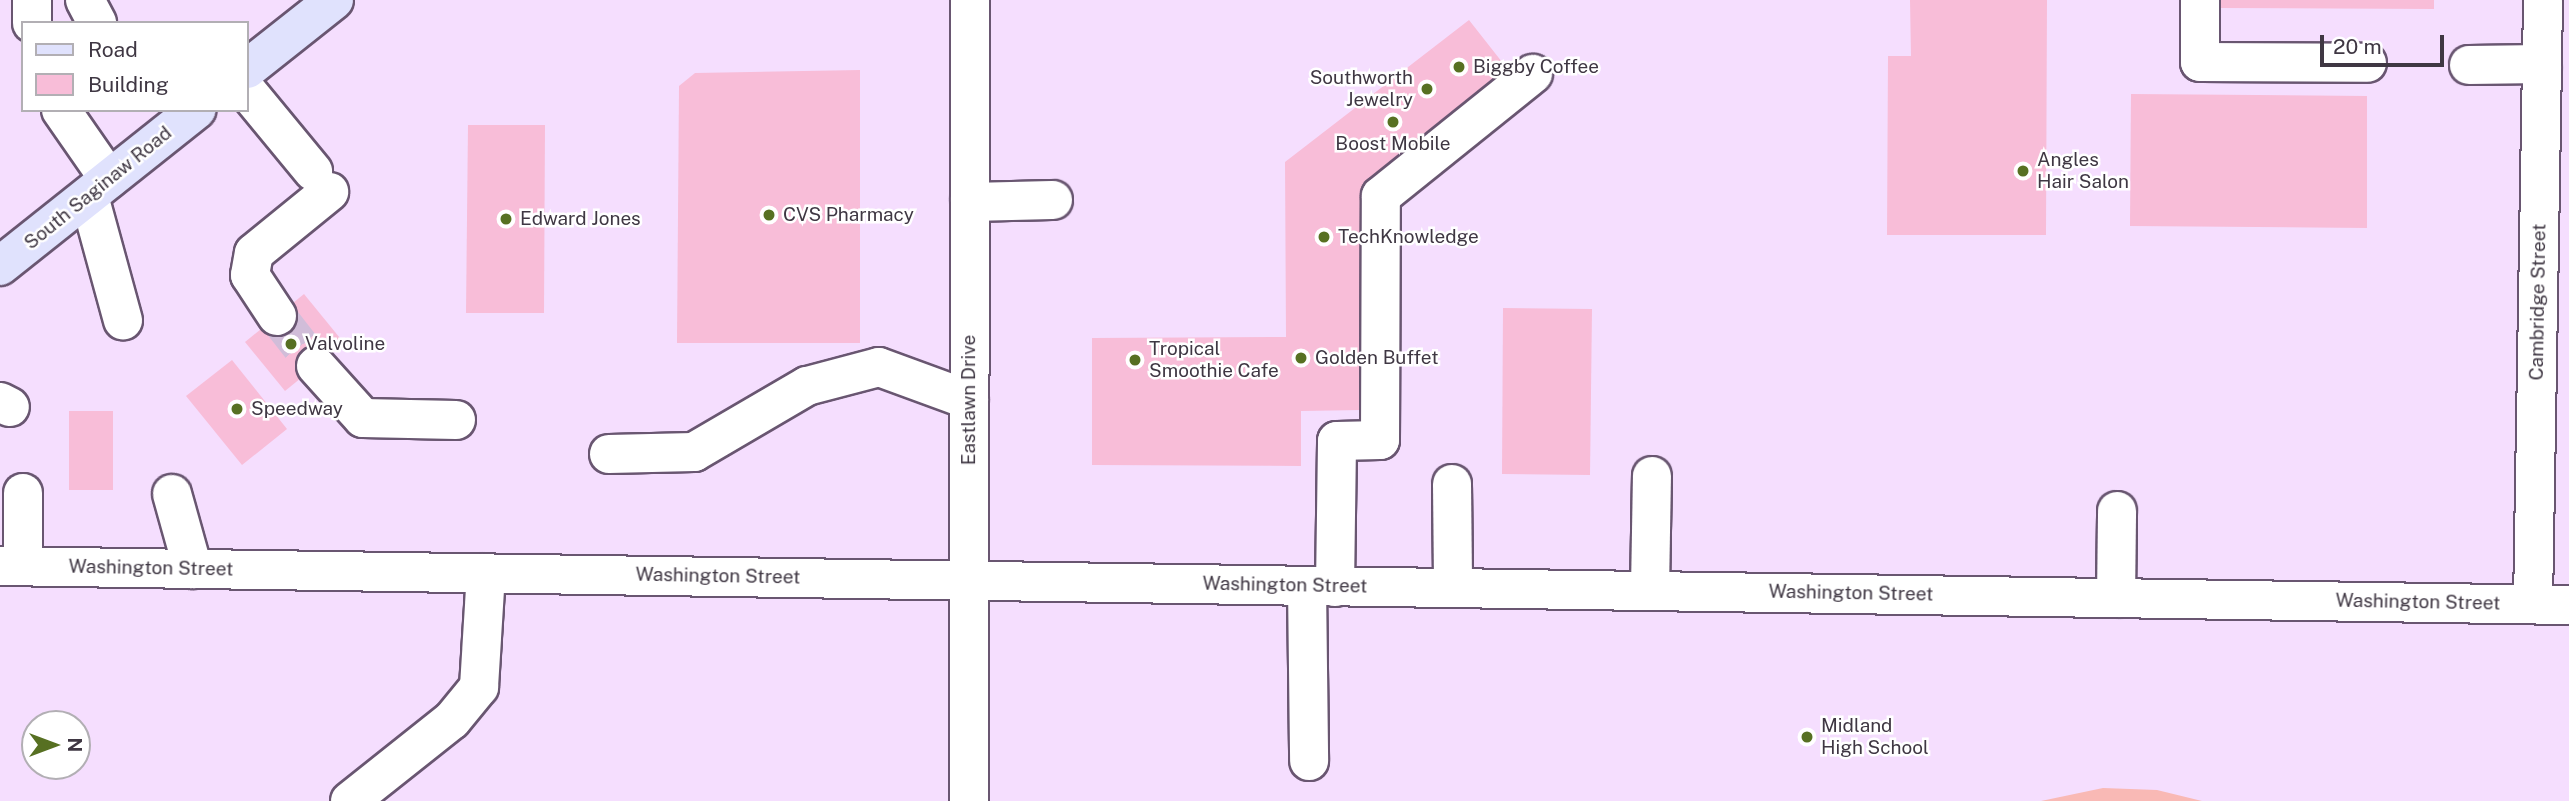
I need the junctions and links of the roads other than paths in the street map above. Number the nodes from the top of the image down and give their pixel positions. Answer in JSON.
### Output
{"nodes":[{"id":1,"x":32,"y":0,"type":"edge"},
{"id":2,"x":85,"y":0,"type":"edge"},
{"id":3,"x":970,"y":0,"type":"edge"},
{"id":4,"x":2200,"y":0,"type":"edge"},
{"id":5,"x":2543,"y":0,"type":"edge"},
{"id":6,"x":327,"y":2,"type":"edge"},
{"id":7,"x":32,"y":21,"type":"edge"},
{"id":8,"x":96,"y":21,"type":"edge"},
{"id":9,"x":2367,"y":63,"type":"dead end"},
{"id":10,"x":2542,"y":64,"type":"junction"},
{"id":11,"x":2469,"y":65,"type":"dead end"},
{"id":12,"x":248,"y":68,"type":"edge"},
{"id":13,"x":1533,"y":74,"type":"dead end"},
{"id":14,"x":248,"y":92,"type":"edge"},
{"id":15,"x":62,"y":112,"type":"edge"},
{"id":16,"x":179,"y":115,"type":"edge"},
{"id":17,"x":99,"y":187,"type":"junction"},
{"id":18,"x":1054,"y":200,"type":"dead end"},
{"id":19,"x":970,"y":202,"type":"junction"},
{"id":20,"x":0,"y":266,"type":"edge"},
{"id":21,"x":277,"y":316,"type":"tunnel mouth"},
{"id":22,"x":123,"y":320,"type":"dead end"},
{"id":23,"x":316,"y":366,"type":"tunnel mouth"},
{"id":24,"x":969,"y":400,"type":"junction"},
{"id":25,"x":456,"y":420,"type":"dead end"},
{"id":26,"x":609,"y":454,"type":"dead end"},
{"id":27,"x":1652,"y":476,"type":"dead end"},
{"id":28,"x":1452,"y":484,"type":"dead end"},
{"id":29,"x":23,"y":493,"type":"dead end"},
{"id":30,"x":172,"y":494,"type":"dead end"},
{"id":31,"x":2117,"y":511,"type":"dead end"},
{"id":32,"x":12,"y":566,"type":"edge"},
{"id":33,"x":192,"y":569,"type":"junction"},
{"id":34,"x":486,"y":573,"type":"junction"},
{"id":35,"x":969,"y":580,"type":"junction"},
{"id":36,"x":1321,"y":586,"type":"junction"},
{"id":37,"x":1453,"y":587,"type":"junction"},
{"id":38,"x":1650,"y":589,"type":"junction"},
{"id":39,"x":2116,"y":598,"type":"junction"},
{"id":40,"x":2551,"y":604,"type":"edge"},
{"id":41,"x":1309,"y":761,"type":"dead end"},
{"id":42,"x":350,"y":801,"type":"edge"},
{"id":43,"x":969,"y":801,"type":"edge"}],
"edges":[{"from":1,"to":7,"type":"street"},
{"from":2,"to":8,"type":"street"},
{"from":3,"to":19,"type":"street","name":"Eastlawn Drive"},
{"from":4,"to":9,"type":"street"},
{"from":5,"to":10,"type":"street","name":"Cambridge Street"},
{"from":6,"to":12,"type":"main road"},
{"from":10,"to":11,"type":"street"},
{"from":10,"to":40,"type":"street","name":"Cambridge Street"},
{"from":13,"to":36,"type":"street"},
{"from":14,"to":21,"type":"street"},
{"from":15,"to":17,"type":"street"},
{"from":16,"to":17,"type":"main road","name":"South Saginaw Road"},
{"from":17,"to":20,"type":"main road","name":"South Saginaw Road"},
{"from":17,"to":22,"type":"street"},
{"from":18,"to":19,"type":"street"},
{"from":19,"to":24,"type":"street","name":"Eastlawn Drive"},
{"from":23,"to":25,"type":"street"},
{"from":24,"to":26,"type":"street"},
{"from":24,"to":35,"type":"street","name":"Eastlawn Drive"},
{"from":27,"to":38,"type":"street"},
{"from":28,"to":37,"type":"street"},
{"from":29,"to":32,"type":"street"},
{"from":30,"to":33,"type":"street"},
{"from":31,"to":39,"type":"street"},
{"from":32,"to":33,"type":"street","name":"Washington Street"},
{"from":33,"to":34,"type":"street","name":"Washington Street"},
{"from":34,"to":35,"type":"street","name":"Washington Street"},
{"from":34,"to":42,"type":"street"},
{"from":35,"to":36,"type":"street","name":"Washington Street"},
{"from":35,"to":43,"type":"street","name":"Eastlawn Drive"},
{"from":36,"to":37,"type":"street","name":"Washington Street"},
{"from":36,"to":41,"type":"street"},
{"from":37,"to":38,"type":"street","name":"Washington Street"},
{"from":38,"to":39,"type":"street","name":"Washington Street"},
{"from":39,"to":40,"type":"street","name":"Washington Street"}]}
